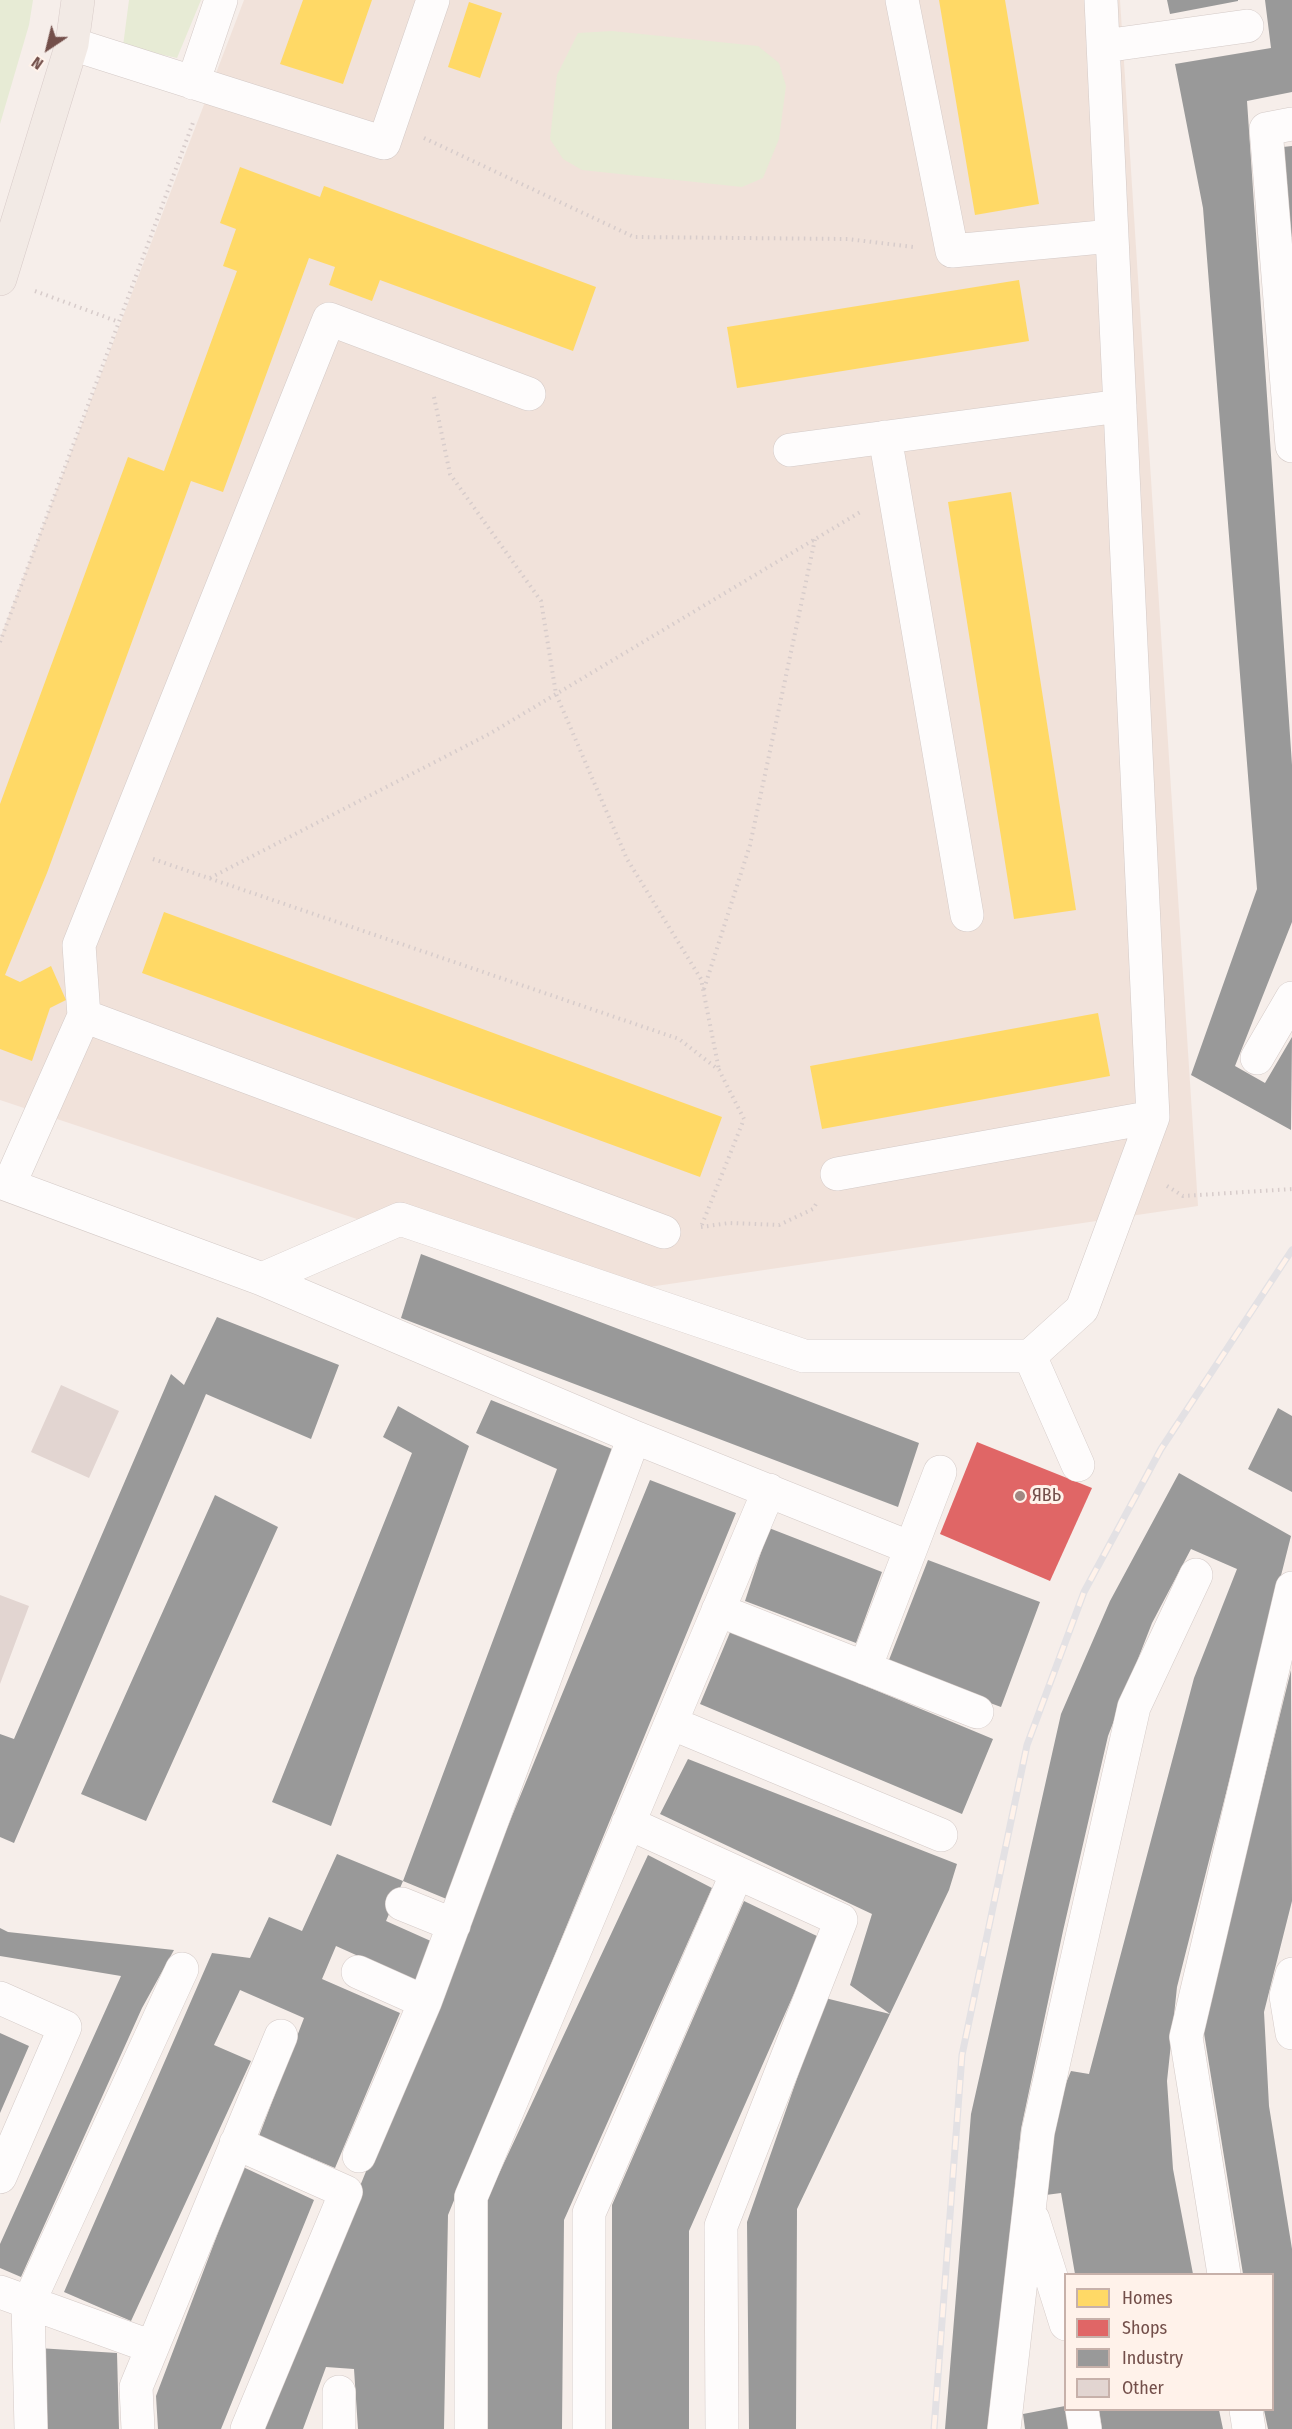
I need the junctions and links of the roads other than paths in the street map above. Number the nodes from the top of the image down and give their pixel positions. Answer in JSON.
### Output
{"nodes":[{"id":1,"x":78,"y":0,"type":"edge"},
{"id":2,"x":220,"y":0,"type":"edge"},
{"id":3,"x":433,"y":0,"type":"edge"},
{"id":4,"x":902,"y":0,"type":"edge"},
{"id":5,"x":1101,"y":0,"type":"edge"},
{"id":6,"x":1247,"y":26,"type":"dead end"},
{"id":7,"x":72,"y":44,"type":"junction"},
{"id":8,"x":1104,"y":46,"type":"junction"},
{"id":9,"x":199,"y":85,"type":"junction"},
{"id":10,"x":1292,"y":124,"type":"edge"},
{"id":11,"x":1113,"y":236,"type":"junction"},
{"id":12,"x":0,"y":278,"type":"edge"},
{"id":13,"x":529,"y":394,"type":"dead end"},
{"id":14,"x":1120,"y":406,"type":"junction"},
{"id":15,"x":885,"y":437,"type":"junction"},
{"id":16,"x":1292,"y":446,"type":"edge"},
{"id":17,"x":790,"y":450,"type":"dead end"},
{"id":18,"x":967,"y":915,"type":"dead end"},
{"id":19,"x":1292,"y":998,"type":"edge"},
{"id":20,"x":84,"y":1016,"type":"junction"},
{"id":21,"x":1257,"y":1058,"type":"dead end"},
{"id":22,"x":1153,"y":1117,"type":"junction"},
{"id":23,"x":837,"y":1174,"type":"road end"},
{"id":24,"x":4,"y":1183,"type":"edge"},
{"id":25,"x":664,"y":1232,"type":"road end"},
{"id":26,"x":262,"y":1279,"type":"junction"},
{"id":27,"x":1030,"y":1356,"type":"junction"},
{"id":28,"x":634,"y":1437,"type":"junction"},
{"id":29,"x":1078,"y":1465,"type":"dead end"},
{"id":30,"x":940,"y":1472,"type":"dead end"},
{"id":31,"x":769,"y":1490,"type":"junction"},
{"id":32,"x":911,"y":1548,"type":"junction"},
{"id":33,"x":1196,"y":1575,"type":"dead end"},
{"id":34,"x":1292,"y":1588,"type":"edge"},
{"id":35,"x":718,"y":1610,"type":"junction"},
{"id":36,"x":865,"y":1668,"type":"junction"},
{"id":37,"x":977,"y":1712,"type":"dead end"},
{"id":38,"x":670,"y":1723,"type":"junction"},
{"id":39,"x":628,"y":1823,"type":"junction"},
{"id":40,"x":941,"y":1834,"type":"dead end"},
{"id":41,"x":737,"y":1873,"type":"junction"},
{"id":42,"x":402,"y":1904,"type":"dead end"},
{"id":43,"x":454,"y":1925,"type":"junction"},
{"id":44,"x":182,"y":1969,"type":"dead end"},
{"id":45,"x":358,"y":1972,"type":"dead end"},
{"id":46,"x":1290,"y":1988,"type":"edge"},
{"id":47,"x":0,"y":1998,"type":"edge"},
{"id":48,"x":425,"y":2002,"type":"junction"},
{"id":49,"x":1292,"y":2034,"type":"edge"},
{"id":50,"x":281,"y":2036,"type":"dead end"},
{"id":51,"x":236,"y":2143,"type":"junction"},
{"id":52,"x":359,"y":2156,"type":"dead end"},
{"id":53,"x":4,"y":2157,"type":"edge"},
{"id":54,"x":1029,"y":2206,"type":"junction"},
{"id":55,"x":1224,"y":2273,"type":"edge"},
{"id":56,"x":14,"y":2298,"type":"edge"},
{"id":57,"x":1064,"y":2321,"type":"edge"},
{"id":58,"x":152,"y":2347,"type":"junction"},
{"id":59,"x":339,"y":2392,"type":"dead end"},
{"id":60,"x":1082,"y":2411,"type":"edge"},
{"id":61,"x":1246,"y":2411,"type":"edge"},
{"id":62,"x":31,"y":2429,"type":"edge"},
{"id":63,"x":138,"y":2429,"type":"edge"},
{"id":64,"x":247,"y":2429,"type":"edge"},
{"id":65,"x":339,"y":2429,"type":"edge"},
{"id":66,"x":471,"y":2429,"type":"edge"},
{"id":67,"x":589,"y":2429,"type":"edge"},
{"id":68,"x":722,"y":2429,"type":"edge"},
{"id":69,"x":1004,"y":2429,"type":"edge"},
{"id":70,"x":1085,"y":2429,"type":"edge"},
{"id":71,"x":1249,"y":2429,"type":"edge"}],
"edges":[{"from":1,"to":7,"type":"main road"},
{"from":2,"to":9,"type":"lane"},
{"from":3,"to":9,"type":"lane"},
{"from":4,"to":11,"type":"lane"},
{"from":5,"to":8,"type":"lane"},
{"from":6,"to":8,"type":"lane"},
{"from":7,"to":9,"type":"lane"},
{"from":7,"to":12,"type":"main road"},
{"from":8,"to":11,"type":"lane"},
{"from":10,"to":16,"type":"lane"},
{"from":11,"to":14,"type":"lane"},
{"from":13,"to":20,"type":"lane"},
{"from":14,"to":15,"type":"lane"},
{"from":14,"to":22,"type":"lane"},
{"from":15,"to":17,"type":"lane"},
{"from":15,"to":18,"type":"lane"},
{"from":19,"to":21,"type":"lane"},
{"from":20,"to":24,"type":"lane"},
{"from":20,"to":25,"type":"lane"},
{"from":22,"to":23,"type":"lane"},
{"from":22,"to":27,"type":"lane"},
{"from":24,"to":26,"type":"lane"},
{"from":26,"to":27,"type":"lane"},
{"from":26,"to":28,"type":"lane"},
{"from":27,"to":29,"type":"lane"},
{"from":28,"to":31,"type":"lane"},
{"from":28,"to":43,"type":"lane"},
{"from":30,"to":32,"type":"lane"},
{"from":31,"to":32,"type":"lane"},
{"from":31,"to":35,"type":"lane"},
{"from":32,"to":36,"type":"lane"},
{"from":33,"to":54,"type":"lane"},
{"from":34,"to":55,"type":"lane"},
{"from":35,"to":36,"type":"lane"},
{"from":35,"to":38,"type":"lane"},
{"from":36,"to":37,"type":"lane"},
{"from":38,"to":39,"type":"lane"},
{"from":38,"to":40,"type":"lane"},
{"from":39,"to":41,"type":"lane"},
{"from":39,"to":66,"type":"lane"},
{"from":41,"to":67,"type":"lane"},
{"from":41,"to":68,"type":"lane"},
{"from":42,"to":43,"type":"lane"},
{"from":43,"to":48,"type":"lane"},
{"from":44,"to":56,"type":"lane"},
{"from":45,"to":48,"type":"lane"},
{"from":46,"to":49,"type":"lane"},
{"from":47,"to":53,"type":"lane"},
{"from":48,"to":52,"type":"lane"},
{"from":50,"to":51,"type":"lane"},
{"from":51,"to":58,"type":"lane"},
{"from":51,"to":64,"type":"lane"},
{"from":54,"to":57,"type":"lane"},
{"from":54,"to":69,"type":"lane"},
{"from":56,"to":58,"type":"lane"},
{"from":56,"to":62,"type":"lane"},
{"from":58,"to":63,"type":"lane"},
{"from":59,"to":65,"type":"lane"},
{"from":60,"to":70,"type":"lane"},
{"from":61,"to":71,"type":"lane"}]}
